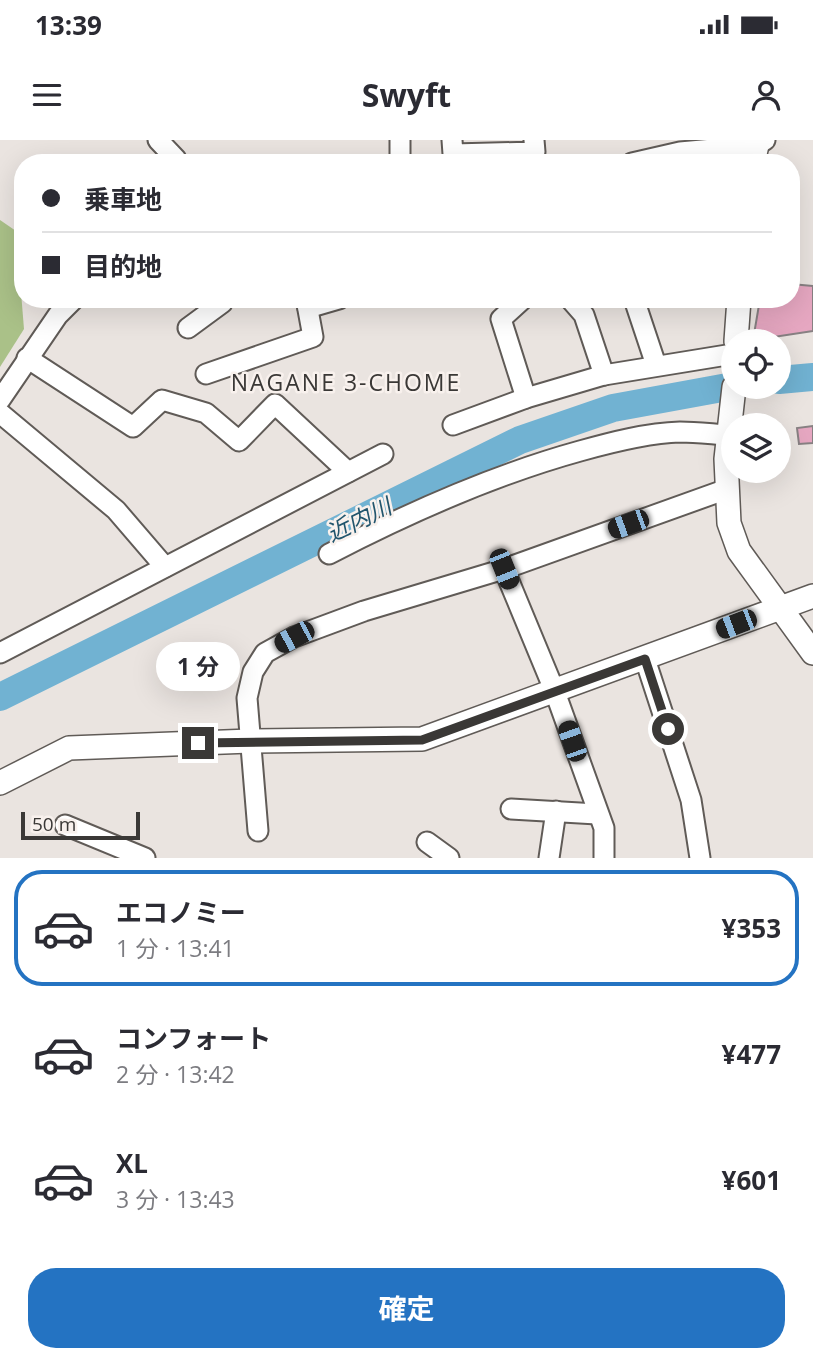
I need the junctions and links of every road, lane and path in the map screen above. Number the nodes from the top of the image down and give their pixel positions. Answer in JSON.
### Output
{"nodes":[{"id":1,"x":158,"y":140,"type":"edge"},
{"id":2,"x":534,"y":140,"type":"edge"},
{"id":3,"x":758,"y":149,"type":"edge"},
{"id":4,"x":171,"y":154,"type":"edge"},
{"id":5,"x":517,"y":154,"type":"edge"},
{"id":6,"x":671,"y":154,"type":"edge"},
{"id":7,"x":65,"y":308,"type":"edge"},
{"id":8,"x":215,"y":308,"type":"edge"},
{"id":9,"x":308,"y":308,"type":"edge"},
{"id":10,"x":513,"y":308,"type":"edge"},
{"id":11,"x":578,"y":308,"type":"edge"},
{"id":12,"x":637,"y":308,"type":"edge"},
{"id":13,"x":738,"y":308,"type":"edge"},
{"id":14,"x":188,"y":328,"type":"dead end"},
{"id":15,"x":737,"y":329,"type":"edge"},
{"id":16,"x":721,"y":356,"type":"edge"},
{"id":17,"x":27,"y":358,"type":"junction"},
{"id":18,"x":656,"y":365,"type":"junction"},
{"id":19,"x":206,"y":374,"type":"dead end"},
{"id":20,"x":604,"y":375,"type":"junction"},
{"id":21,"x":526,"y":398,"type":"junction"},
{"id":22,"x":0,"y":400,"type":"edge"},
{"id":23,"x":0,"y":413,"type":"edge"},
{"id":24,"x":453,"y":425,"type":"dead end"},
{"id":25,"x":721,"y":430,"type":"edge"},
{"id":26,"x":383,"y":454,"type":"dead end"},
{"id":27,"x":348,"y":472,"type":"junction"},
{"id":28,"x":727,"y":483,"type":"edge"},
{"id":29,"x":727,"y":489,"type":"junction"},
{"id":30,"x":329,"y":554,"type":"dead end"},
{"id":31,"x":165,"y":567,"type":"junction"},
{"id":32,"x":504,"y":569,"type":"junction"},
{"id":33,"x":813,"y":596,"type":"edge"},
{"id":34,"x":781,"y":607,"type":"junction"},
{"id":35,"x":0,"y":653,"type":"edge"},
{"id":36,"x":813,"y":653,"type":"edge"},
{"id":37,"x":645,"y":659,"type":"junction"},
{"id":38,"x":555,"y":692,"type":"junction"},
{"id":39,"x":250,"y":741,"type":"junction"},
{"id":40,"x":0,"y":783,"type":"edge"},
{"id":41,"x":511,"y":809,"type":"dead end"},
{"id":42,"x":556,"y":811,"type":"junction"},
{"id":43,"x":597,"y":814,"type":"junction"},
{"id":44,"x":65,"y":825,"type":"dead end"},
{"id":45,"x":258,"y":831,"type":"dead end"},
{"id":46,"x":427,"y":842,"type":"dead end"},
{"id":47,"x":145,"y":858,"type":"edge"},
{"id":48,"x":449,"y":858,"type":"edge"},
{"id":49,"x":549,"y":858,"type":"edge"},
{"id":50,"x":604,"y":858,"type":"edge"},
{"id":51,"x":701,"y":858,"type":"edge"}],
"edges":[{"from":1,"to":4,"type":"street"},
{"from":2,"to":5,"type":"street"},
{"from":3,"to":6,"type":"street"},
{"from":7,"to":17,"type":"street"},
{"from":8,"to":14,"type":"street"},
{"from":9,"to":19,"type":"street"},
{"from":10,"to":21,"type":"street"},
{"from":11,"to":20,"type":"street"},
{"from":12,"to":18,"type":"street"},
{"from":13,"to":15,"type":"street"},
{"from":16,"to":18,"type":"street"},
{"from":17,"to":22,"type":"street"},
{"from":17,"to":27,"type":"street"},
{"from":18,"to":20,"type":"street"},
{"from":20,"to":21,"type":"street"},
{"from":21,"to":24,"type":"street"},
{"from":23,"to":31,"type":"street"},
{"from":25,"to":30,"type":"street"},
{"from":26,"to":27,"type":"street"},
{"from":27,"to":31,"type":"street"},
{"from":28,"to":29,"type":"street"},
{"from":29,"to":32,"type":"street"},
{"from":29,"to":34,"type":"street"},
{"from":31,"to":35,"type":"street"},
{"from":32,"to":38,"type":"street"},
{"from":32,"to":39,"type":"street"},
{"from":33,"to":34,"type":"street"},
{"from":34,"to":36,"type":"street"},
{"from":34,"to":37,"type":"street"},
{"from":37,"to":38,"type":"street"},
{"from":37,"to":51,"type":"street"},
{"from":38,"to":39,"type":"street"},
{"from":38,"to":43,"type":"street"},
{"from":39,"to":40,"type":"street"},
{"from":39,"to":45,"type":"street"},
{"from":41,"to":42,"type":"street"},
{"from":42,"to":43,"type":"street"},
{"from":42,"to":49,"type":"street"},
{"from":43,"to":50,"type":"street"},
{"from":44,"to":47,"type":"street"},
{"from":46,"to":48,"type":"street"}]}
